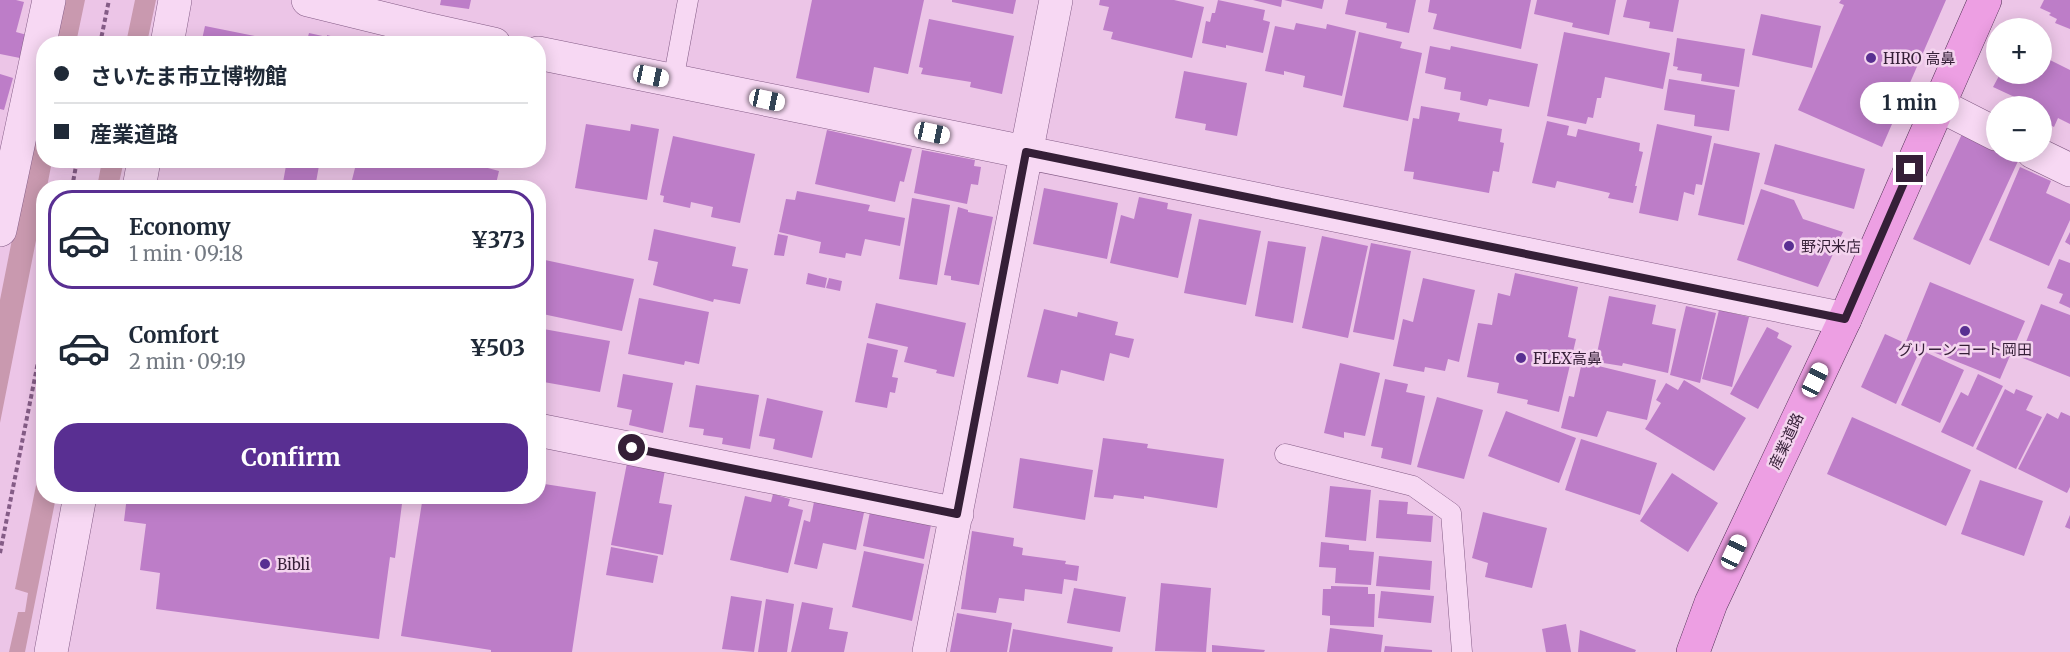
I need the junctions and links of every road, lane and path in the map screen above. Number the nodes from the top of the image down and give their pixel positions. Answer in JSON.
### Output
{"nodes":[{"id":1,"x":49,"y":0,"type":"edge"},
{"id":2,"x":109,"y":0,"type":"edge"},
{"id":3,"x":175,"y":0,"type":"edge"},
{"id":4,"x":308,"y":0,"type":"edge"},
{"id":5,"x":688,"y":0,"type":"edge"},
{"id":6,"x":1056,"y":0,"type":"edge"},
{"id":7,"x":1984,"y":0,"type":"edge"},
{"id":8,"x":41,"y":36,"type":"edge"},
{"id":9,"x":102,"y":36,"type":"edge"},
{"id":10,"x":168,"y":36,"type":"edge"},
{"id":11,"x":458,"y":36,"type":"edge"},
{"id":12,"x":546,"y":55,"type":"edge"},
{"id":13,"x":36,"y":61,"type":"edge"},
{"id":14,"x":674,"y":81,"type":"junction"},
{"id":15,"x":1937,"y":104,"type":"junction"},
{"id":16,"x":1986,"y":129,"type":"edge"},
{"id":17,"x":1026,"y":152,"type":"junction"},
{"id":18,"x":2052,"y":161,"type":"edge"},
{"id":19,"x":2070,"y":170,"type":"edge"},
{"id":20,"x":0,"y":230,"type":"edge"},
{"id":21,"x":1845,"y":319,"type":"junction"},
{"id":22,"x":36,"y":372,"type":"edge"},
{"id":23,"x":546,"y":432,"type":"edge"},
{"id":24,"x":1285,"y":454,"type":"dead end"},
{"id":25,"x":79,"y":504,"type":"edge"},
{"id":26,"x":957,"y":514,"type":"junction"},
{"id":27,"x":0,"y":553,"type":"edge"},
{"id":28,"x":51,"y":652,"type":"edge"},
{"id":29,"x":928,"y":652,"type":"edge"},
{"id":30,"x":1462,"y":652,"type":"edge"},
{"id":31,"x":1693,"y":652,"type":"edge"}],
"edges":[{"from":1,"to":8,"type":"street"},
{"from":2,"to":9,"type":"path"},
{"from":3,"to":10,"type":"street"},
{"from":4,"to":11,"type":"street"},
{"from":5,"to":14,"type":"lane"},
{"from":6,"to":17,"type":"street"},
{"from":7,"to":15,"type":"main road","name":"産業道路"},
{"from":12,"to":14,"type":"street"},
{"from":13,"to":20,"type":"street"},
{"from":14,"to":17,"type":"street"},
{"from":15,"to":16,"type":"street"},
{"from":15,"to":21,"type":"main road","name":"産業道路"},
{"from":17,"to":21,"type":"street"},
{"from":17,"to":26,"type":"street"},
{"from":18,"to":19,"type":"street"},
{"from":21,"to":31,"type":"main road","name":"産業道路"},
{"from":22,"to":27,"type":"path"},
{"from":23,"to":26,"type":"street"},
{"from":24,"to":30,"type":"lane"},
{"from":25,"to":28,"type":"street"},
{"from":26,"to":29,"type":"street"}]}
